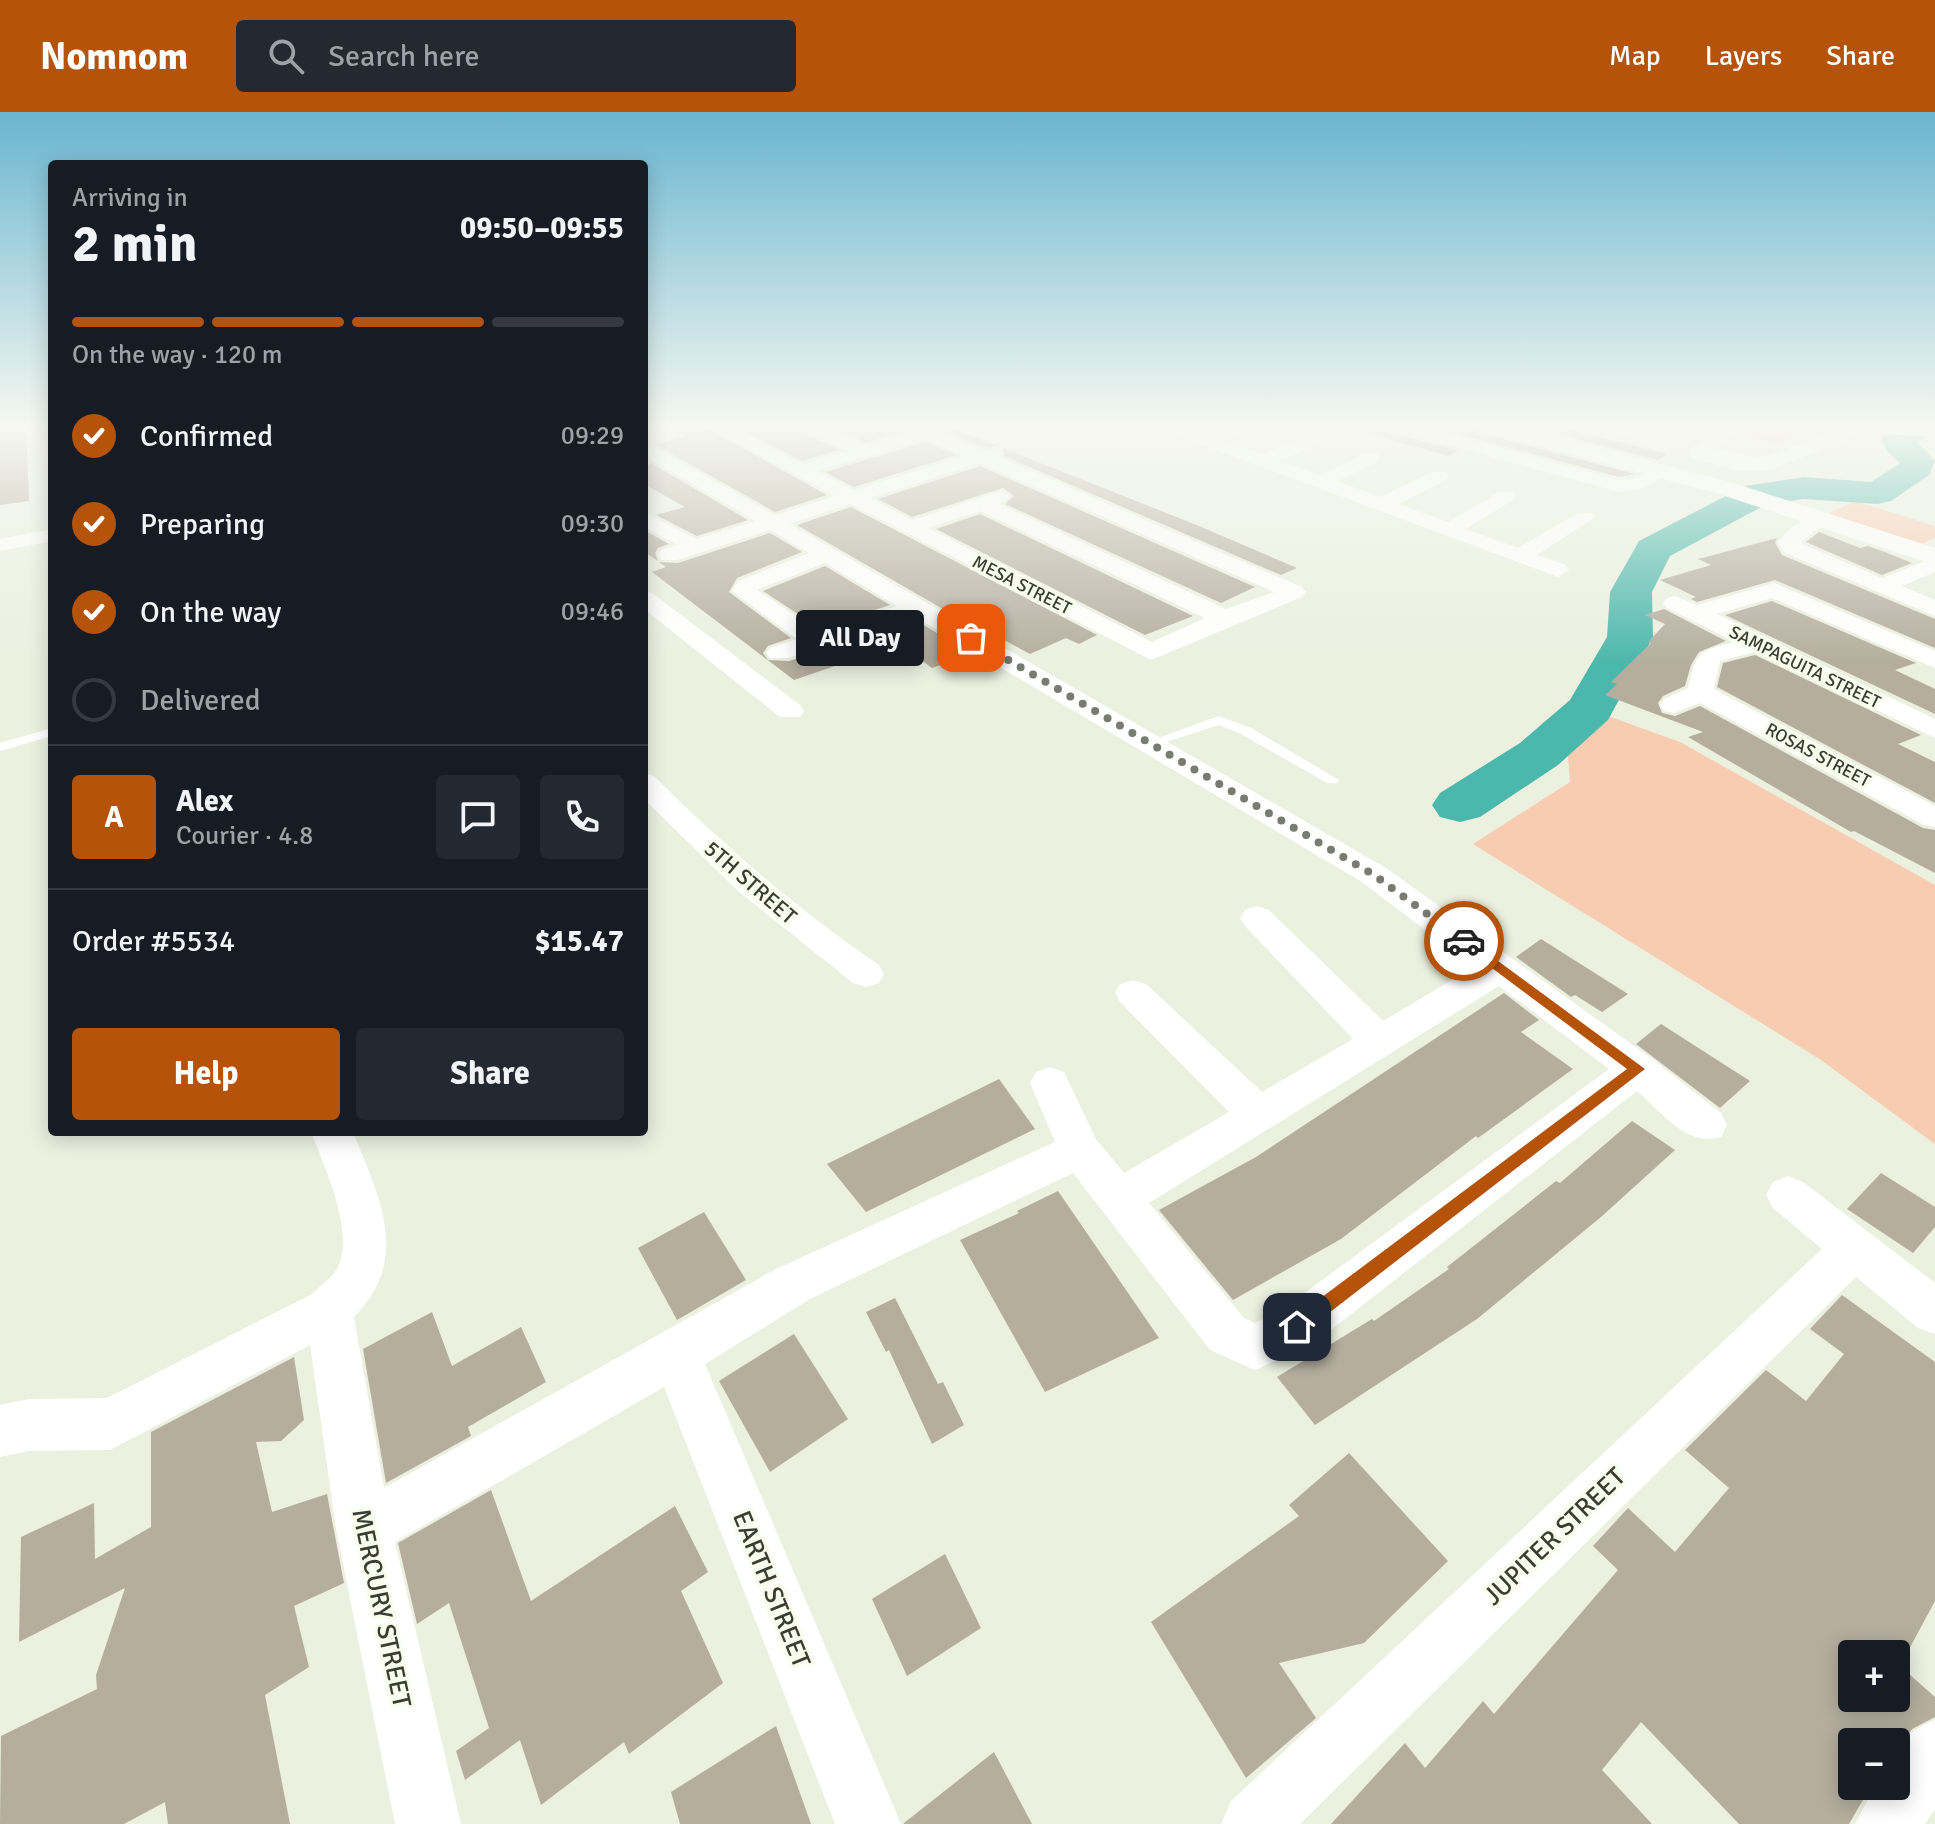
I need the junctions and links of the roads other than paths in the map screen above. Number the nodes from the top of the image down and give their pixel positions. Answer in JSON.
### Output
{"nodes":[{"id":1,"x":741,"y":504,"type":"edge"},
{"id":2,"x":829,"y":504,"type":"edge"},
{"id":3,"x":865,"y":504,"type":"edge"},
{"id":4,"x":977,"y":504,"type":"edge"},
{"id":5,"x":982,"y":504,"type":"edge"},
{"id":6,"x":1092,"y":504,"type":"edge"},
{"id":7,"x":1378,"y":504,"type":"edge"},
{"id":8,"x":1493,"y":504,"type":"edge"},
{"id":9,"x":1775,"y":504,"type":"edge"},
{"id":10,"x":1381,"y":505,"type":"joint"},
{"id":11,"x":1585,"y":517,"type":"dead end"},
{"id":12,"x":1821,"y":519,"type":"junction"},
{"id":13,"x":648,"y":520,"type":"edge"},
{"id":14,"x":772,"y":522,"type":"junction"},
{"id":15,"x":910,"y":527,"type":"junction"},
{"id":16,"x":1449,"y":530,"type":"junction"},
{"id":17,"x":48,"y":536,"type":"edge"},
{"id":18,"x":0,"y":545,"type":"edge"},
{"id":19,"x":694,"y":546,"type":"junction"},
{"id":20,"x":827,"y":554,"type":"junction"},
{"id":21,"x":669,"y":555,"type":"dead end"},
{"id":22,"x":1520,"y":556,"type":"junction"},
{"id":23,"x":1935,"y":557,"type":"edge"},
{"id":24,"x":1935,"y":564,"type":"edge"},
{"id":25,"x":1558,"y":570,"type":"dead end"},
{"id":26,"x":1882,"y":586,"type":"junction"},
{"id":27,"x":648,"y":601,"type":"edge"},
{"id":28,"x":917,"y":607,"type":"junction"},
{"id":29,"x":1935,"y":609,"type":"edge"},
{"id":30,"x":1225,"y":618,"type":"junction"},
{"id":31,"x":814,"y":639,"type":"junction"},
{"id":32,"x":1756,"y":644,"type":"junction"},
{"id":33,"x":779,"y":653,"type":"dead end"},
{"id":34,"x":1935,"y":660,"type":"edge"},
{"id":35,"x":1700,"y":692,"type":"junction"},
{"id":36,"x":1674,"y":705,"type":"dead end"},
{"id":37,"x":790,"y":711,"type":"dead end"},
{"id":38,"x":1935,"y":730,"type":"edge"},
{"id":39,"x":48,"y":733,"type":"edge"},
{"id":40,"x":1151,"y":743,"type":"junction"},
{"id":41,"x":0,"y":747,"type":"edge"},
{"id":42,"x":1332,"y":780,"type":"dead end"},
{"id":43,"x":648,"y":786,"type":"edge"},
{"id":44,"x":1935,"y":818,"type":"edge"},
{"id":45,"x":1257,"y":918,"type":"dead end"},
{"id":46,"x":1501,"y":968,"type":"junction"},
{"id":47,"x":866,"y":974,"type":"dead end"},
{"id":48,"x":1133,"y":993,"type":"dead end"},
{"id":49,"x":1379,"y":1041,"type":"junction"},
{"id":50,"x":1637,"y":1069,"type":"junction"},
{"id":51,"x":1050,"y":1083,"type":"dead end"},
{"id":52,"x":1257,"y":1113,"type":"junction"},
{"id":53,"x":1706,"y":1125,"type":"dead end"},
{"id":54,"x":333,"y":1136,"type":"edge"},
{"id":55,"x":1080,"y":1150,"type":"junction"},
{"id":56,"x":1788,"y":1195,"type":"dead end"},
{"id":57,"x":1119,"y":1199,"type":"junction"},
{"id":58,"x":1853,"y":1249,"type":"junction"},
{"id":59,"x":329,"y":1310,"type":"junction"},
{"id":60,"x":1935,"y":1312,"type":"edge"},
{"id":61,"x":676,"y":1354,"type":"junction"},
{"id":62,"x":0,"y":1431,"type":"edge"},
{"id":63,"x":364,"y":1529,"type":"junction"},
{"id":64,"x":1935,"y":1751,"type":"edge"},
{"id":65,"x":428,"y":1824,"type":"edge"},
{"id":66,"x":868,"y":1824,"type":"edge"},
{"id":67,"x":1254,"y":1824,"type":"edge"},
{"id":68,"x":1888,"y":1824,"type":"edge"}],
"edges":[{"from":1,"to":14,"type":"street"},
{"from":2,"to":14,"type":"street"},
{"from":3,"to":15,"type":"street","name":"MESA STREET"},
{"from":4,"to":15,"type":"street"},
{"from":5,"to":30,"type":"street"},
{"from":6,"to":30,"type":"street"},
{"from":7,"to":10,"type":"street"},
{"from":8,"to":16,"type":"street"},
{"from":9,"to":12,"type":"street"},
{"from":10,"to":16,"type":"street"},
{"from":11,"to":22,"type":"street"},
{"from":12,"to":23,"type":"street"},
{"from":12,"to":26,"type":"street"},
{"from":13,"to":19,"type":"street"},
{"from":14,"to":19,"type":"street"},
{"from":14,"to":20,"type":"street"},
{"from":15,"to":30,"type":"street","name":"MESA STREET"},
{"from":16,"to":22,"type":"street"},
{"from":17,"to":18,"type":"street"},
{"from":19,"to":21,"type":"street"},
{"from":20,"to":28,"type":"street"},
{"from":20,"to":31,"type":"street"},
{"from":22,"to":25,"type":"street"},
{"from":24,"to":26,"type":"street"},
{"from":26,"to":29,"type":"street"},
{"from":27,"to":37,"type":"street"},
{"from":28,"to":31,"type":"street"},
{"from":28,"to":40,"type":"street"},
{"from":31,"to":33,"type":"street"},
{"from":32,"to":34,"type":"street","name":"SAMPAGUITA STREET"},
{"from":32,"to":35,"type":"street"},
{"from":32,"to":38,"type":"street","name":"SAMPAGUITA STREET"},
{"from":35,"to":36,"type":"street"},
{"from":35,"to":44,"type":"street","name":"ROSAS STREET"},
{"from":39,"to":41,"type":"lane"},
{"from":40,"to":42,"type":"lane"},
{"from":40,"to":46,"type":"street"},
{"from":43,"to":47,"type":"street","name":"5TH STREET"},
{"from":45,"to":49,"type":"street"},
{"from":46,"to":49,"type":"street"},
{"from":46,"to":50,"type":"street"},
{"from":48,"to":52,"type":"street"},
{"from":49,"to":52,"type":"street"},
{"from":50,"to":53,"type":"street"},
{"from":50,"to":57,"type":"street"},
{"from":51,"to":55,"type":"street"},
{"from":52,"to":57,"type":"street"},
{"from":54,"to":59,"type":"street"},
{"from":55,"to":57,"type":"street"},
{"from":55,"to":61,"type":"street"},
{"from":56,"to":58,"type":"street"},
{"from":58,"to":60,"type":"street"},
{"from":58,"to":67,"type":"street","name":"JUPITER STREET"},
{"from":59,"to":62,"type":"street"},
{"from":59,"to":63,"type":"street","name":"MERCURY STREET"},
{"from":61,"to":63,"type":"street"},
{"from":61,"to":66,"type":"street","name":"EARTH STREET"},
{"from":63,"to":65,"type":"street","name":"MERCURY STREET"},
{"from":64,"to":68,"type":"street"}]}
